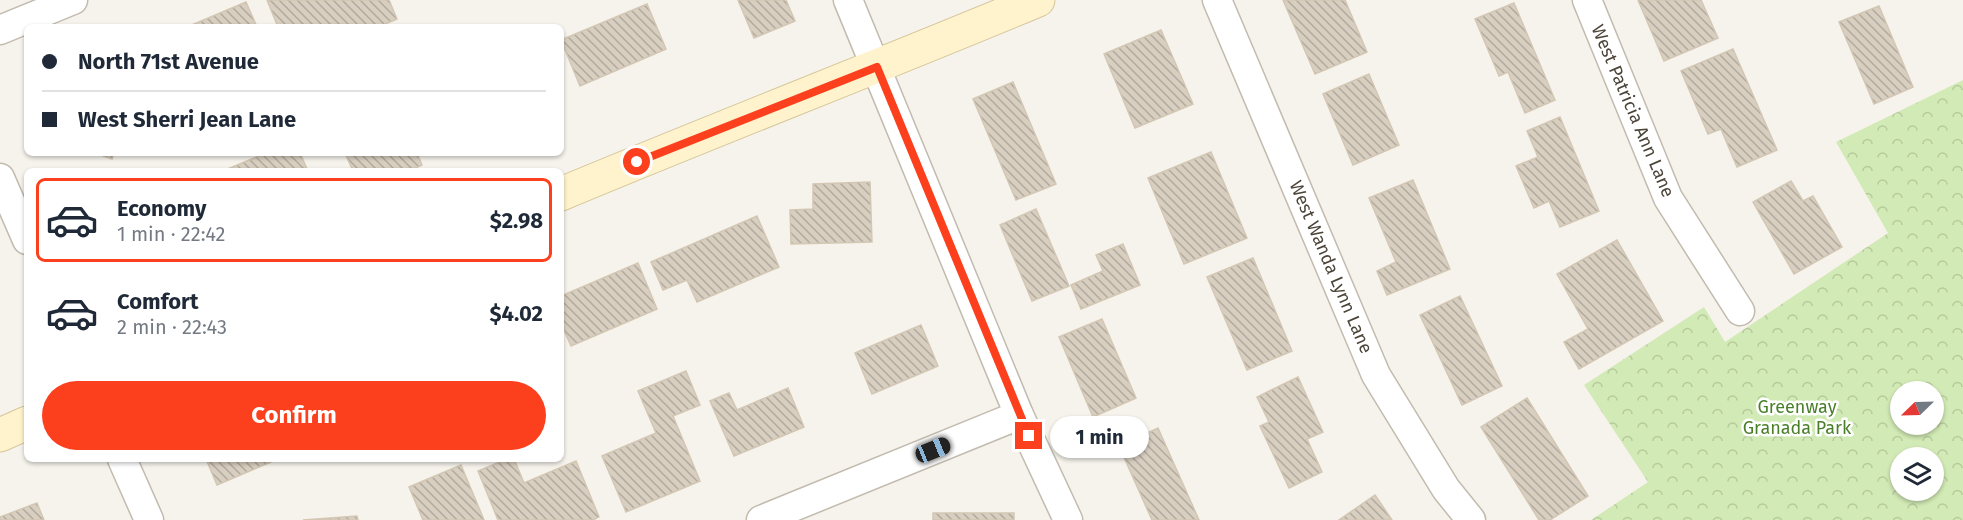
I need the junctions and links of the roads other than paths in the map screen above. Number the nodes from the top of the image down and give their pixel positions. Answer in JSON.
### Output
{"nodes":[{"id":1,"x":73,"y":0,"type":"edge"},
{"id":2,"x":848,"y":0,"type":"edge"},
{"id":3,"x":1038,"y":0,"type":"edge"},
{"id":4,"x":1217,"y":0,"type":"edge"},
{"id":5,"x":1587,"y":0,"type":"edge"},
{"id":6,"x":0,"y":30,"type":"edge"},
{"id":7,"x":877,"y":67,"type":"junction"},
{"id":8,"x":0,"y":178,"type":"edge"},
{"id":9,"x":564,"y":193,"type":"edge"},
{"id":10,"x":24,"y":233,"type":"edge"},
{"id":11,"x":1740,"y":311,"type":"dead end"},
{"id":12,"x":1019,"y":415,"type":"junction"},
{"id":13,"x":24,"y":424,"type":"edge"},
{"id":14,"x":0,"y":435,"type":"edge"},
{"id":15,"x":123,"y":462,"type":"edge"},
{"id":16,"x":149,"y":520,"type":"edge"},
{"id":17,"x":761,"y":520,"type":"edge"},
{"id":18,"x":1068,"y":520,"type":"edge"},
{"id":19,"x":1471,"y":520,"type":"edge"}],
"edges":[{"from":1,"to":6,"type":"street"},
{"from":2,"to":7,"type":"street"},
{"from":3,"to":7,"type":"street"},
{"from":4,"to":19,"type":"street","name":"West Wanda Lynn Lane"},
{"from":5,"to":11,"type":"street","name":"West Patricia Ann Lane"},
{"from":7,"to":9,"type":"street"},
{"from":7,"to":12,"type":"street"},
{"from":8,"to":10,"type":"street"},
{"from":12,"to":17,"type":"street"},
{"from":12,"to":18,"type":"street"},
{"from":13,"to":14,"type":"street"},
{"from":15,"to":16,"type":"street"}]}
